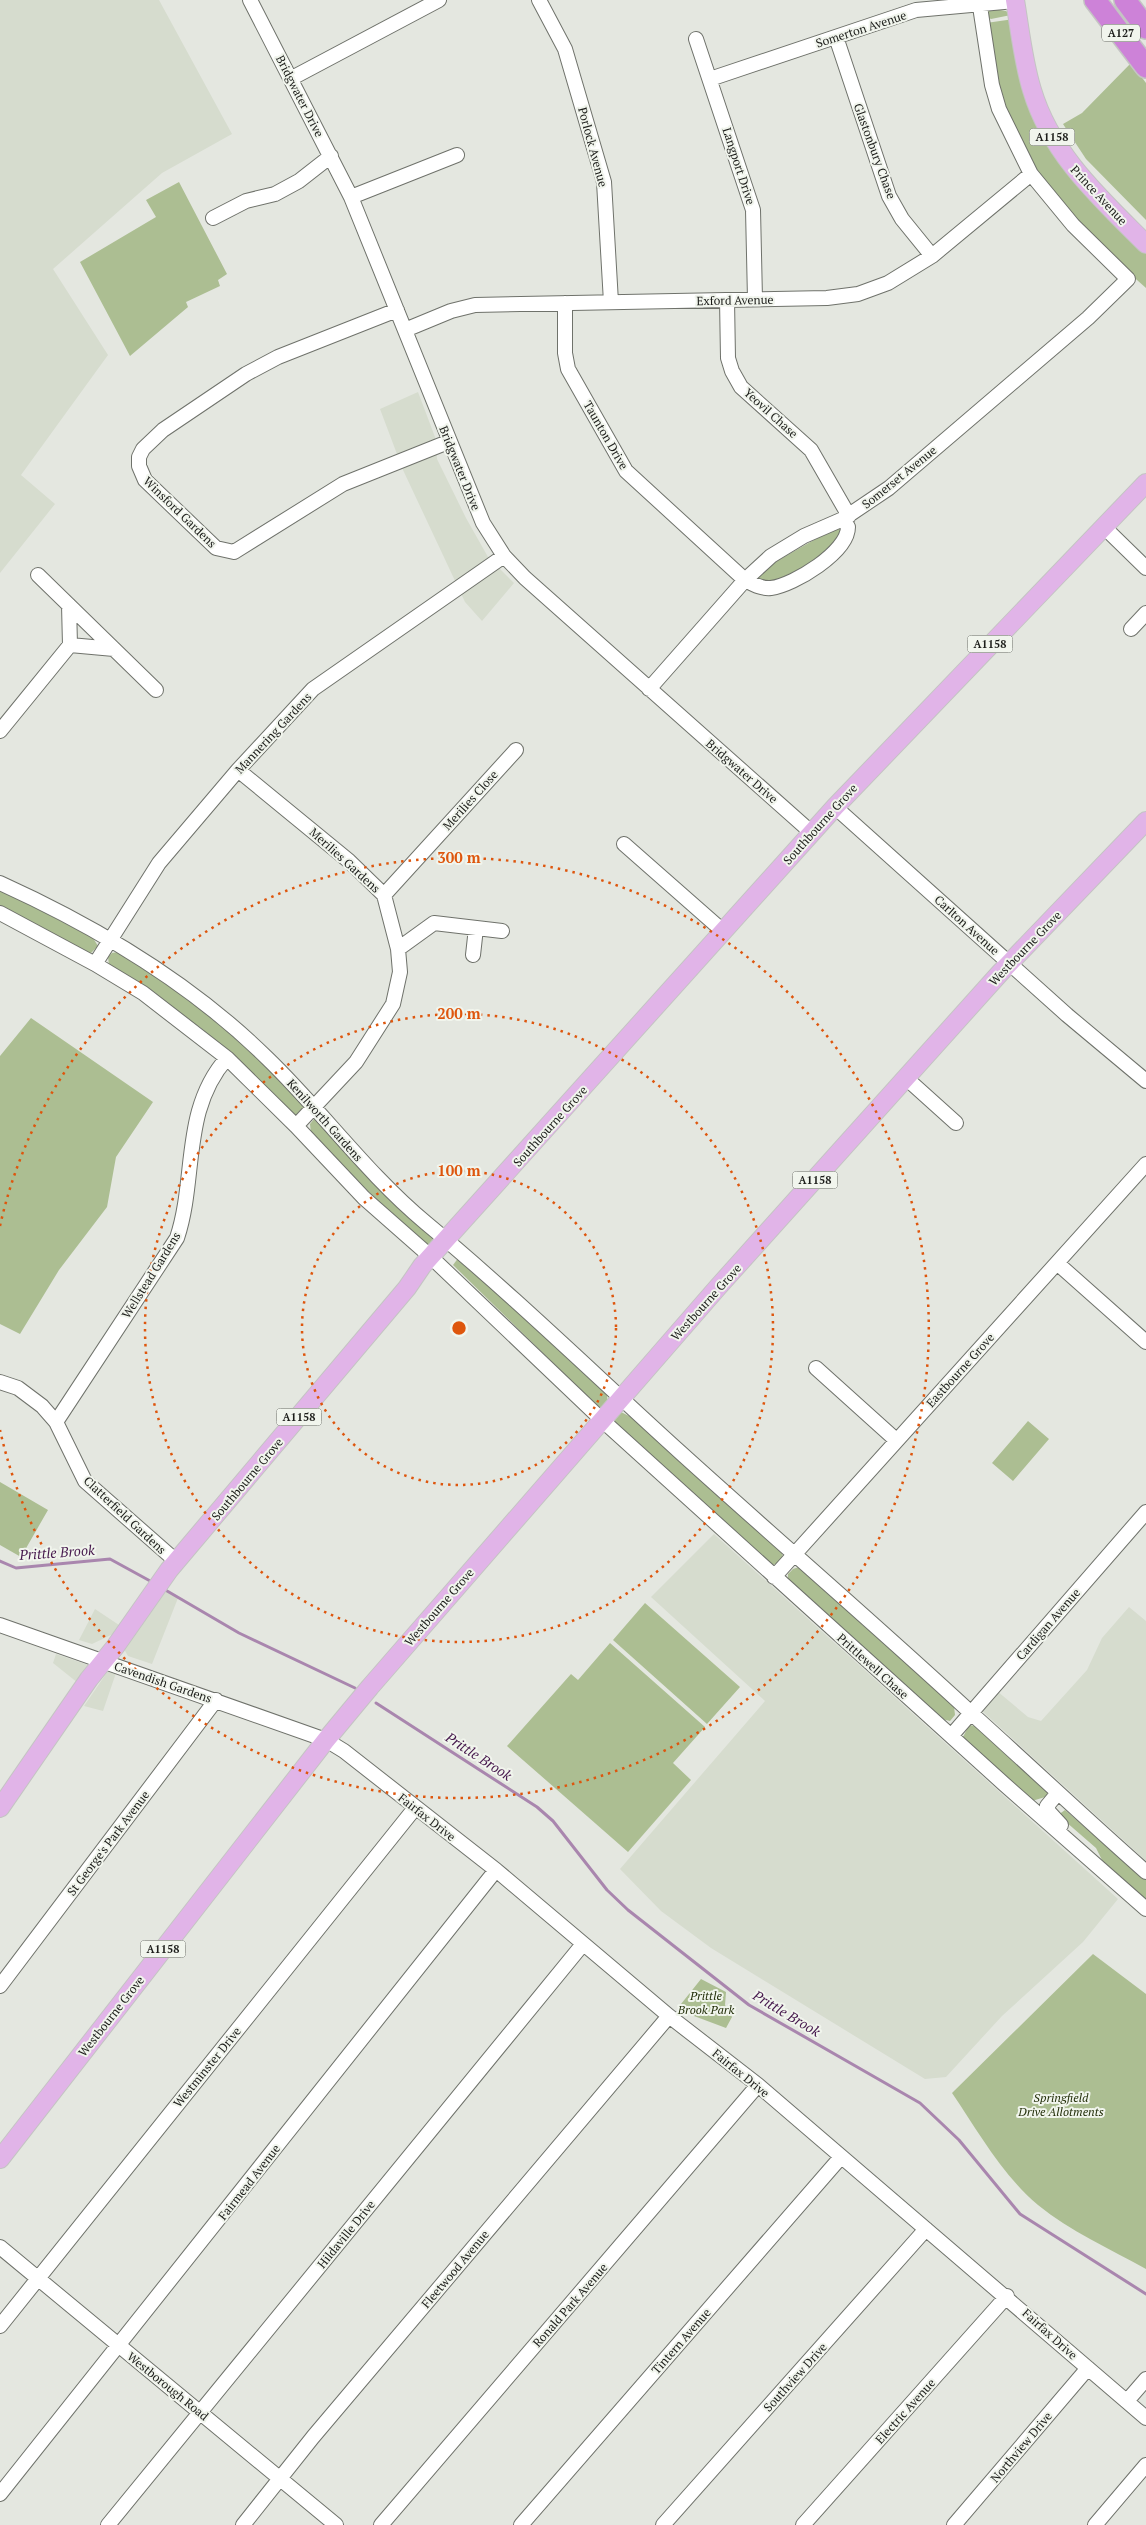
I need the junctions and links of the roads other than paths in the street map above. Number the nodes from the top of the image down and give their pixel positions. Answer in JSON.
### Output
{"nodes":[{"id":1,"x":250,"y":0,"type":"edge"},
{"id":2,"x":439,"y":0,"type":"edge"},
{"id":3,"x":539,"y":0,"type":"edge"},
{"id":4,"x":1015,"y":0,"type":"edge"},
{"id":5,"x":1096,"y":0,"type":"edge"},
{"id":6,"x":1125,"y":0,"type":"edge"},
{"id":7,"x":980,"y":2,"type":"edge"},
{"id":8,"x":1146,"y":28,"type":"edge"},
{"id":9,"x":836,"y":37,"type":"junction"},
{"id":10,"x":696,"y":39,"type":"dead end"},
{"id":11,"x":1146,"y":67,"type":"edge"},
{"id":12,"x":292,"y":78,"type":"junction"},
{"id":13,"x":710,"y":79,"type":"junction"},
{"id":14,"x":331,"y":156,"type":"junction"},
{"id":15,"x":457,"y":156,"type":"dead end"},
{"id":16,"x":1030,"y":174,"type":"junction"},
{"id":17,"x":351,"y":197,"type":"junction"},
{"id":18,"x":213,"y":218,"type":"dead end"},
{"id":19,"x":1146,"y":244,"type":"edge"},
{"id":20,"x":932,"y":256,"type":"junction"},
{"id":21,"x":755,"y":299,"type":"junction"},
{"id":22,"x":727,"y":300,"type":"junction"},
{"id":23,"x":610,"y":302,"type":"junction"},
{"id":24,"x":564,"y":303,"type":"junction"},
{"id":25,"x":397,"y":310,"type":"junction"},
{"id":26,"x":405,"y":330,"type":"junction"},
{"id":27,"x":448,"y":442,"type":"junction"},
{"id":28,"x":1146,"y":483,"type":"edge"},
{"id":29,"x":846,"y":518,"type":"junction"},
{"id":30,"x":1104,"y":527,"type":"junction"},
{"id":31,"x":504,"y":556,"type":"junction"},
{"id":32,"x":1146,"y":568,"type":"edge"},
{"id":33,"x":38,"y":575,"type":"dead end"},
{"id":34,"x":745,"y":580,"type":"junction"},
{"id":35,"x":69,"y":605,"type":"junction"},
{"id":36,"x":1146,"y":613,"type":"edge"},
{"id":37,"x":1130,"y":629,"type":"dead end"},
{"id":38,"x":70,"y":645,"type":"junction"},
{"id":39,"x":114,"y":649,"type":"junction"},
{"id":40,"x":649,"y":689,"type":"junction"},
{"id":41,"x":156,"y":690,"type":"dead end"},
{"id":42,"x":0,"y":730,"type":"edge"},
{"id":43,"x":516,"y":750,"type":"dead end"},
{"id":44,"x":238,"y":770,"type":"junction"},
{"id":45,"x":834,"y":807,"type":"junction"},
{"id":46,"x":1146,"y":821,"type":"edge"},
{"id":47,"x":812,"y":833,"type":"junction"},
{"id":48,"x":624,"y":844,"type":"dead end"},
{"id":49,"x":0,"y":883,"type":"edge"},
{"id":50,"x":384,"y":895,"type":"junction"},
{"id":51,"x":0,"y":913,"type":"edge"},
{"id":52,"x":476,"y":928,"type":"junction"},
{"id":53,"x":502,"y":931,"type":"dead end"},
{"id":54,"x":724,"y":932,"type":"junction"},
{"id":55,"x":110,"y":940,"type":"junction"},
{"id":56,"x":398,"y":949,"type":"junction"},
{"id":57,"x":473,"y":955,"type":"dead end"},
{"id":58,"x":96,"y":964,"type":"junction"},
{"id":59,"x":1010,"y":964,"type":"junction"},
{"id":60,"x":227,"y":1058,"type":"junction"},
{"id":61,"x":906,"y":1078,"type":"junction"},
{"id":62,"x":1146,"y":1081,"type":"edge"},
{"id":63,"x":315,"y":1106,"type":"junction"},
{"id":64,"x":956,"y":1123,"type":"dead end"},
{"id":65,"x":296,"y":1126,"type":"junction"},
{"id":66,"x":1146,"y":1164,"type":"edge"},
{"id":67,"x":446,"y":1241,"type":"junction"},
{"id":68,"x":431,"y":1257,"type":"junction"},
{"id":69,"x":1058,"y":1263,"type":"junction"},
{"id":70,"x":502,"y":1326,"type":"junction"},
{"id":71,"x":561,"y":1342,"type":"junction"},
{"id":72,"x":1146,"y":1342,"type":"edge"},
{"id":73,"x":816,"y":1368,"type":"dead end"},
{"id":74,"x":0,"y":1382,"type":"edge"},
{"id":75,"x":620,"y":1397,"type":"junction"},
{"id":76,"x":604,"y":1416,"type":"junction"},
{"id":77,"x":56,"y":1422,"type":"junction"},
{"id":78,"x":896,"y":1440,"type":"junction"},
{"id":79,"x":1146,"y":1512,"type":"edge"},
{"id":80,"x":794,"y":1556,"type":"junction"},
{"id":81,"x":176,"y":1561,"type":"junction"},
{"id":82,"x":774,"y":1577,"type":"junction"},
{"id":83,"x":1,"y":1627,"type":"edge"},
{"id":84,"x":103,"y":1661,"type":"junction"},
{"id":85,"x":216,"y":1700,"type":"junction"},
{"id":86,"x":971,"y":1712,"type":"junction"},
{"id":87,"x":951,"y":1736,"type":"junction"},
{"id":88,"x":326,"y":1740,"type":"junction"},
{"id":89,"x":1060,"y":1797,"type":"junction"},
{"id":90,"x":1026,"y":1804,"type":"junction"},
{"id":91,"x":0,"y":1808,"type":"edge"},
{"id":92,"x":415,"y":1808,"type":"junction"},
{"id":93,"x":1049,"y":1812,"type":"junction"},
{"id":94,"x":1099,"y":1868,"type":"junction"},
{"id":95,"x":496,"y":1870,"type":"junction"},
{"id":96,"x":1146,"y":1872,"type":"edge"},
{"id":97,"x":1146,"y":1909,"type":"edge"},
{"id":98,"x":583,"y":1944,"type":"junction"},
{"id":99,"x":0,"y":1986,"type":"edge"},
{"id":100,"x":669,"y":2016,"type":"junction"},
{"id":101,"x":758,"y":2085,"type":"junction"},
{"id":102,"x":841,"y":2157,"type":"junction"},
{"id":103,"x":0,"y":2159,"type":"edge"},
{"id":104,"x":926,"y":2229,"type":"junction"},
{"id":105,"x":0,"y":2247,"type":"edge"},
{"id":106,"x":38,"y":2278,"type":"junction"},
{"id":107,"x":1007,"y":2296,"type":"junction"},
{"id":108,"x":0,"y":2326,"type":"edge"},
{"id":109,"x":119,"y":2346,"type":"junction"},
{"id":110,"x":1088,"y":2368,"type":"junction"},
{"id":111,"x":1146,"y":2379,"type":"edge"},
{"id":112,"x":1127,"y":2402,"type":"junction"},
{"id":113,"x":200,"y":2413,"type":"junction"},
{"id":114,"x":1146,"y":2418,"type":"edge"},
{"id":115,"x":1146,"y":2465,"type":"edge"},
{"id":116,"x":281,"y":2480,"type":"junction"},
{"id":117,"x":0,"y":2494,"type":"edge"},
{"id":118,"x":108,"y":2525,"type":"edge"},
{"id":119,"x":243,"y":2525,"type":"edge"},
{"id":120,"x":336,"y":2525,"type":"edge"},
{"id":121,"x":381,"y":2525,"type":"edge"},
{"id":122,"x":521,"y":2525,"type":"edge"},
{"id":123,"x":663,"y":2525,"type":"edge"},
{"id":124,"x":803,"y":2525,"type":"edge"},
{"id":125,"x":954,"y":2525,"type":"edge"},
{"id":126,"x":1094,"y":2525,"type":"edge"}],
"edges":[{"from":1,"to":12,"type":"street","name":"Bridgwater Drive"},
{"from":2,"to":12,"type":"street"},
{"from":3,"to":23,"type":"street","name":"Porlock Avenue"},
{"from":4,"to":7,"type":"street","name":"Somerton Avenue"},
{"from":4,"to":19,"type":"main road","name":"Prince Avenue","number":"A1158"},
{"from":5,"to":11,"type":"highway","number":"A127"},
{"from":6,"to":8,"type":"highway","number":"A127"},
{"from":7,"to":9,"type":"street","name":"Somerton Avenue"},
{"from":7,"to":16,"type":"street"},
{"from":9,"to":13,"type":"street","name":"Somerton Avenue"},
{"from":9,"to":20,"type":"street","name":"Glastonbury Chase"},
{"from":10,"to":13,"type":"street","name":"Langport Drive"},
{"from":12,"to":14,"type":"street","name":"Bridgwater Drive"},
{"from":13,"to":21,"type":"street","name":"Langport Drive"},
{"from":14,"to":17,"type":"street","name":"Bridgwater Drive"},
{"from":14,"to":18,"type":"street"},
{"from":15,"to":17,"type":"street"},
{"from":16,"to":20,"type":"street","name":"Exford Avenue"},
{"from":16,"to":29,"type":"street","name":"Somerset Avenue"},
{"from":17,"to":25,"type":"street","name":"Bridgwater Drive"},
{"from":20,"to":21,"type":"street","name":"Exford Avenue"},
{"from":21,"to":22,"type":"street","name":"Exford Avenue"},
{"from":22,"to":23,"type":"street","name":"Exford Avenue"},
{"from":22,"to":29,"type":"street","name":"Yeovil Chase"},
{"from":23,"to":24,"type":"street","name":"Exford Avenue"},
{"from":24,"to":26,"type":"street","name":"Exford Avenue"},
{"from":24,"to":34,"type":"street","name":"Taunton Drive"},
{"from":25,"to":26,"type":"street","name":"Bridgwater Drive"},
{"from":25,"to":27,"type":"street","name":"Winsford Gardens"},
{"from":26,"to":27,"type":"street","name":"Bridgwater Drive"},
{"from":27,"to":31,"type":"street","name":"Bridgwater Drive"},
{"from":28,"to":30,"type":"main road","name":"Southbourne Grove","number":"A1158"},
{"from":29,"to":34,"type":"street","name":"Somerset Avenue"},
{"from":29,"to":34,"type":"street"},
{"from":30,"to":32,"type":"street"},
{"from":30,"to":45,"type":"main road","name":"Southbourne Grove","number":"A1158"},
{"from":31,"to":40,"type":"street","name":"Bridgwater Drive"},
{"from":31,"to":44,"type":"street","name":"Mannering Gardens"},
{"from":33,"to":35,"type":"street"},
{"from":34,"to":40,"type":"street","name":"Somerset Avenue"},
{"from":35,"to":38,"type":"street"},
{"from":35,"to":39,"type":"street"},
{"from":36,"to":37,"type":"street"},
{"from":38,"to":39,"type":"street"},
{"from":38,"to":42,"type":"street"},
{"from":39,"to":41,"type":"street"},
{"from":40,"to":47,"type":"street","name":"Bridgwater Drive"},
{"from":43,"to":50,"type":"street","name":"Merilies Close"},
{"from":44,"to":50,"type":"street","name":"Merilies Gardens"},
{"from":44,"to":55,"type":"street","name":"Mannering Gardens"},
{"from":45,"to":47,"type":"main road","name":"Southbourne Grove","number":"A1158"},
{"from":45,"to":59,"type":"street","name":"Carlton Avenue"},
{"from":46,"to":59,"type":"main road","name":"Westbourne Grove","number":"A1158"},
{"from":47,"to":54,"type":"main road","name":"Southbourne Grove","number":"A1158"},
{"from":48,"to":54,"type":"street"},
{"from":49,"to":55,"type":"street","name":"Kenilworth Gardens"},
{"from":50,"to":56,"type":"street","name":"Merilies Gardens"},
{"from":51,"to":58,"type":"street","name":"Kenilworth Gardens"},
{"from":52,"to":53,"type":"street"},
{"from":52,"to":56,"type":"street"},
{"from":52,"to":57,"type":"street"},
{"from":54,"to":67,"type":"main road","name":"Southbourne Grove","number":"A1158"},
{"from":55,"to":58,"type":"street","name":"Mannering Gardens"},
{"from":55,"to":63,"type":"street","name":"Kenilworth Gardens"},
{"from":56,"to":63,"type":"street","name":"Merilies Gardens"},
{"from":58,"to":60,"type":"street","name":"Kenilworth Gardens"},
{"from":59,"to":61,"type":"main road","name":"Westbourne Grove","number":"A1158"},
{"from":59,"to":62,"type":"street","name":"Carlton Avenue"},
{"from":60,"to":65,"type":"street","name":"Kenilworth Gardens"},
{"from":60,"to":77,"type":"street","name":"Wellstead Gardens"},
{"from":61,"to":64,"type":"street"},
{"from":61,"to":75,"type":"main road","name":"Westbourne Grove","number":"A1158"},
{"from":63,"to":65,"type":"street","name":"Merilies Gardens"},
{"from":63,"to":67,"type":"street","name":"Kenilworth Gardens"},
{"from":65,"to":68,"type":"street","name":"Kenilworth Gardens"},
{"from":66,"to":69,"type":"street","name":"Eastbourne Grove"},
{"from":67,"to":68,"type":"main road","name":"Southbourne Grove","number":"A1158"},
{"from":67,"to":70,"type":"street"},
{"from":67,"to":71,"type":"street","name":"Kenilworth Gardens"},
{"from":68,"to":70,"type":"street","name":"Kenilworth Gardens"},
{"from":68,"to":81,"type":"main road","name":"Southbourne Grove","number":"A1158"},
{"from":69,"to":72,"type":"street"},
{"from":69,"to":78,"type":"street","name":"Eastbourne Grove"},
{"from":70,"to":76,"type":"street","name":"Kenilworth Gardens"},
{"from":71,"to":75,"type":"street","name":"Kenilworth Gardens"},
{"from":71,"to":76,"type":"street"},
{"from":73,"to":78,"type":"street"},
{"from":74,"to":77,"type":"street","name":"Clatterfield Gardens"},
{"from":75,"to":76,"type":"main road","name":"Westbourne Grove","number":"A1158"},
{"from":75,"to":80,"type":"street"},
{"from":76,"to":82,"type":"street","name":"Prittlewell Chase"},
{"from":76,"to":88,"type":"main road","name":"Westbourne Grove","number":"A1158"},
{"from":77,"to":81,"type":"street","name":"Clatterfield Gardens"},
{"from":78,"to":80,"type":"street","name":"Eastbourne Grove"},
{"from":79,"to":86,"type":"street","name":"Cardigan Avenue"},
{"from":80,"to":82,"type":"street","name":"Eastbourne Grove"},
{"from":80,"to":86,"type":"street"},
{"from":81,"to":84,"type":"main road","name":"Southbourne Grove","number":"A1158"},
{"from":82,"to":87,"type":"street","name":"Prittlewell Chase"},
{"from":83,"to":84,"type":"street","name":"Cavendish Gardens"},
{"from":84,"to":85,"type":"street","name":"Cavendish Gardens"},
{"from":84,"to":91,"type":"main road","name":"Southbourne Grove","number":"A1158"},
{"from":85,"to":88,"type":"street","name":"Cavendish Gardens"},
{"from":85,"to":99,"type":"street","name":"St George's Park Avenue"},
{"from":86,"to":87,"type":"street","name":"Cardigan Avenue"},
{"from":86,"to":89,"type":"street"},
{"from":87,"to":90,"type":"street","name":"Prittlewell Chase"},
{"from":88,"to":92,"type":"street","name":"Fairfax Drive"},
{"from":88,"to":103,"type":"main road","name":"Westbourne Grove","number":"A1158"},
{"from":89,"to":93,"type":"street"},
{"from":89,"to":96,"type":"street"},
{"from":90,"to":93,"type":"street"},
{"from":90,"to":94,"type":"street","name":"Prittlewell Chase"},
{"from":92,"to":95,"type":"street","name":"Fairfax Drive"},
{"from":92,"to":106,"type":"street","name":"Westminster Drive"},
{"from":93,"to":94,"type":"street"},
{"from":94,"to":97,"type":"street","name":"Prittlewell Chase"},
{"from":95,"to":98,"type":"street","name":"Fairfax Drive"},
{"from":95,"to":109,"type":"street","name":"Fairmead Avenue"},
{"from":98,"to":100,"type":"street","name":"Fairfax Drive"},
{"from":98,"to":113,"type":"street","name":"Hildaville Drive"},
{"from":100,"to":101,"type":"street","name":"Fairfax Drive"},
{"from":100,"to":116,"type":"street","name":"Fleetwood Avenue"},
{"from":101,"to":102,"type":"street","name":"Fairfax Drive"},
{"from":101,"to":121,"type":"street","name":"Ronald Park Avenue"},
{"from":102,"to":104,"type":"street","name":"Fairfax Drive"},
{"from":102,"to":122,"type":"street","name":"Tintern Avenue"},
{"from":104,"to":107,"type":"street","name":"Fairfax Drive"},
{"from":104,"to":123,"type":"street","name":"Southview Drive"},
{"from":105,"to":106,"type":"street","name":"Westborough Road"},
{"from":106,"to":108,"type":"street","name":"Westminster Drive"},
{"from":106,"to":109,"type":"street","name":"Westborough Road"},
{"from":107,"to":110,"type":"street","name":"Fairfax Drive"},
{"from":107,"to":124,"type":"street","name":"Electric Avenue"},
{"from":109,"to":113,"type":"street","name":"Westborough Road"},
{"from":109,"to":117,"type":"street","name":"Fairmead Avenue"},
{"from":110,"to":112,"type":"street","name":"Fairfax Drive"},
{"from":110,"to":125,"type":"street","name":"Northview Drive"},
{"from":111,"to":112,"type":"street"},
{"from":112,"to":114,"type":"street","name":"Fairfax Drive"},
{"from":113,"to":116,"type":"street","name":"Westborough Road"},
{"from":113,"to":118,"type":"street","name":"Hildaville Drive"},
{"from":115,"to":126,"type":"street"},
{"from":116,"to":119,"type":"street","name":"Fleetwood Avenue"},
{"from":116,"to":120,"type":"street","name":"Westborough Road"}]}
